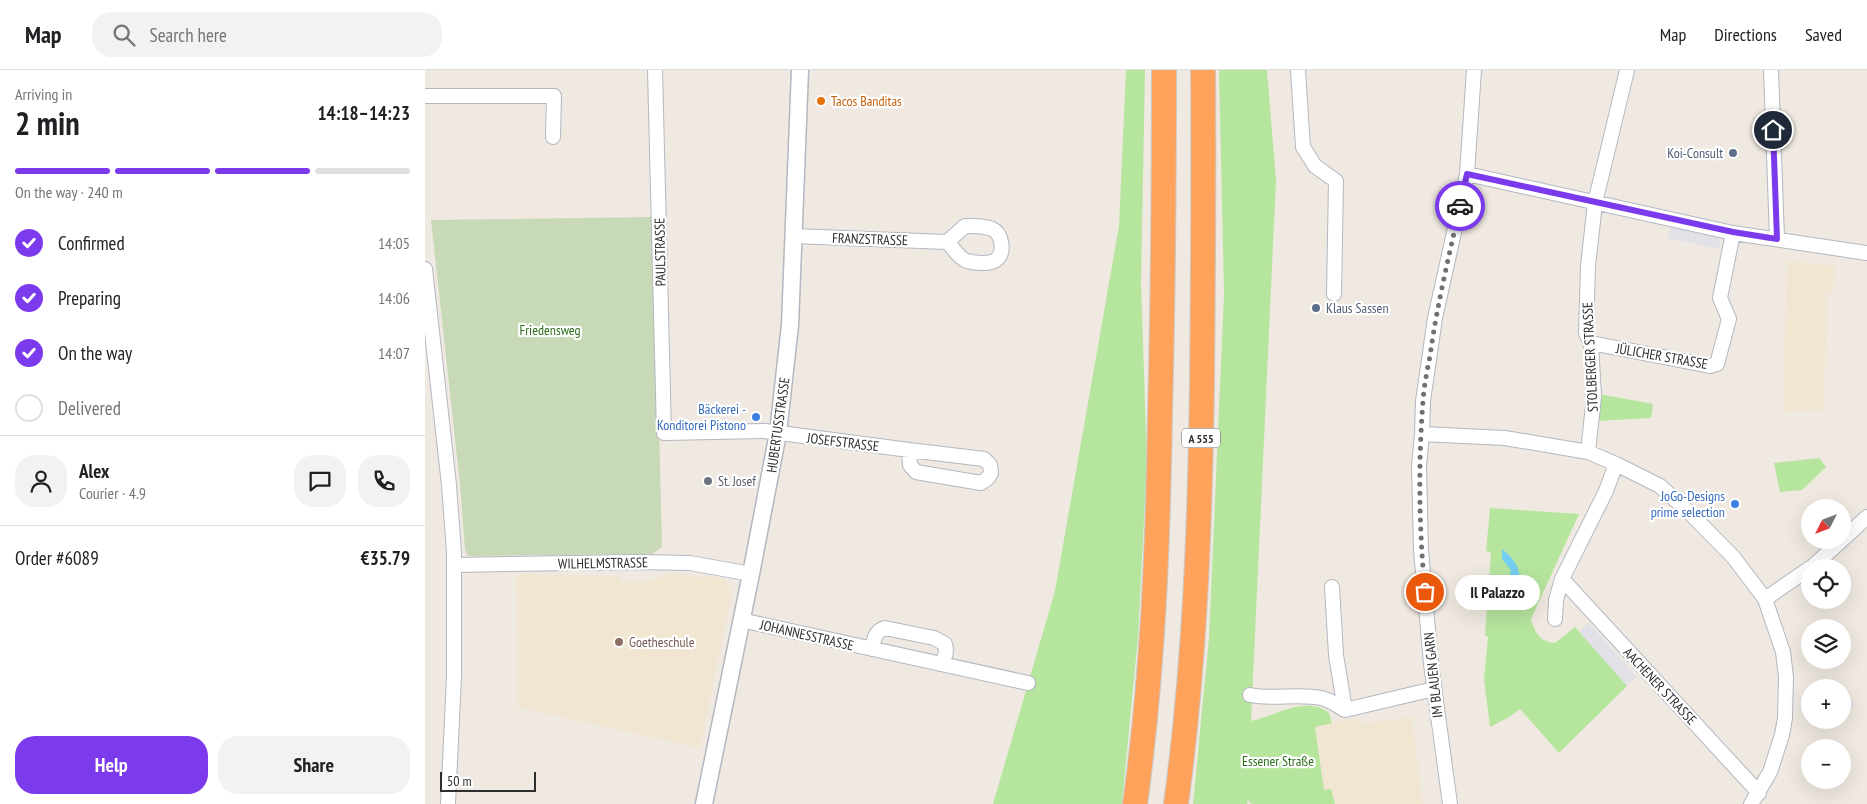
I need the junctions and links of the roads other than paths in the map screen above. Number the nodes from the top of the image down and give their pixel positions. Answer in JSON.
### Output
{"nodes":[{"id":1,"x":655,"y":70,"type":"edge"},
{"id":2,"x":800,"y":70,"type":"edge"},
{"id":3,"x":1164,"y":70,"type":"edge"},
{"id":4,"x":1203,"y":70,"type":"edge"},
{"id":5,"x":1298,"y":70,"type":"edge"},
{"id":6,"x":1474,"y":70,"type":"edge"},
{"id":7,"x":1627,"y":70,"type":"edge"},
{"id":8,"x":1771,"y":70,"type":"edge"},
{"id":9,"x":425,"y":96,"type":"edge"},
{"id":10,"x":553,"y":137,"type":"dead end"},
{"id":11,"x":1467,"y":174,"type":"junction"},
{"id":12,"x":1595,"y":203,"type":"junction"},
{"id":13,"x":1733,"y":232,"type":"junction"},
{"id":14,"x":793,"y":236,"type":"junction"},
{"id":15,"x":1777,"y":239,"type":"junction"},
{"id":16,"x":947,"y":242,"type":"dead end"},
{"id":17,"x":1867,"y":253,"type":"edge"},
{"id":18,"x":425,"y":268,"type":"edge"},
{"id":19,"x":1335,"y":294,"type":"dead end"},
{"id":20,"x":1591,"y":343,"type":"junction"},
{"id":21,"x":664,"y":433,"type":"joint"},
{"id":22,"x":778,"y":433,"type":"junction"},
{"id":23,"x":1422,"y":434,"type":"junction"},
{"id":24,"x":909,"y":450,"type":"junction"},
{"id":25,"x":1588,"y":452,"type":"junction"},
{"id":26,"x":1615,"y":464,"type":"junction"},
{"id":27,"x":1867,"y":517,"type":"edge"},
{"id":28,"x":1851,"y":532,"type":"edge"},
{"id":29,"x":1832,"y":549,"type":"edge"},
{"id":30,"x":1821,"y":559,"type":"edge"},
{"id":31,"x":454,"y":565,"type":"junction"},
{"id":32,"x":751,"y":574,"type":"junction"},
{"id":33,"x":1801,"y":575,"type":"edge"},
{"id":34,"x":1562,"y":579,"type":"junction"},
{"id":35,"x":1332,"y":587,"type":"dead end"},
{"id":36,"x":1765,"y":599,"type":"junction"},
{"id":37,"x":1555,"y":619,"type":"dead end"},
{"id":38,"x":741,"y":620,"type":"junction"},
{"id":39,"x":872,"y":649,"type":"junction"},
{"id":40,"x":940,"y":664,"type":"junction"},
{"id":41,"x":1028,"y":683,"type":"dead end"},
{"id":42,"x":1434,"y":688,"type":"junction"},
{"id":43,"x":1250,"y":695,"type":"dead end"},
{"id":44,"x":1345,"y":710,"type":"junction"},
{"id":45,"x":1755,"y":798,"type":"edge"},
{"id":46,"x":448,"y":804,"type":"edge"},
{"id":47,"x":704,"y":804,"type":"edge"},
{"id":48,"x":1135,"y":804,"type":"edge"},
{"id":49,"x":1176,"y":804,"type":"edge"},
{"id":50,"x":1450,"y":804,"type":"edge"}],
"edges":[{"from":1,"to":21,"type":"street","name":"PAULSTRASSE"},
{"from":2,"to":14,"type":"street","name":"HUBERTUSSTRASSE"},
{"from":3,"to":48,"type":"highway"},
{"from":4,"to":49,"type":"highway","number":"A 555"},
{"from":5,"to":19,"type":"street"},
{"from":6,"to":11,"type":"street","name":"IM BLAUEN GARN"},
{"from":7,"to":12,"type":"street","name":"STOLBERGER STRASSE"},
{"from":8,"to":15,"type":"street"},
{"from":9,"to":10,"type":"street"},
{"from":11,"to":12,"type":"street"},
{"from":11,"to":23,"type":"street","name":"IM BLAUEN GARN"},
{"from":12,"to":13,"type":"street"},
{"from":12,"to":20,"type":"street","name":"STOLBERGER STRASSE"},
{"from":13,"to":15,"type":"street"},
{"from":13,"to":20,"type":"street","name":"JÜLICHER STRASSE"},
{"from":14,"to":16,"type":"street","name":"FRANZSTRASSE"},
{"from":14,"to":22,"type":"street","name":"HUBERTUSSTRASSE"},
{"from":15,"to":17,"type":"street"},
{"from":18,"to":31,"type":"street"},
{"from":20,"to":25,"type":"street","name":"STOLBERGER STRASSE"},
{"from":21,"to":22,"type":"street","name":"JOSEFSTRASSE"},
{"from":22,"to":24,"type":"street","name":"JOSEFSTRASSE"},
{"from":22,"to":32,"type":"street","name":"HUBERTUSSTRASSE"},
{"from":23,"to":25,"type":"street","name":"AACHENER STRASSE"},
{"from":23,"to":42,"type":"street","name":"IM BLAUEN GARN"},
{"from":24,"to":24,"type":"street","name":"JOSEFSTRASSE"},
{"from":25,"to":26,"type":"street","name":"AACHENER STRASSE"},
{"from":26,"to":34,"type":"street"},
{"from":26,"to":36,"type":"street","name":"AACHENER STRASSE"},
{"from":27,"to":28,"type":"street"},
{"from":29,"to":30,"type":"street"},
{"from":31,"to":32,"type":"street","name":"WILHELMSTRASSE"},
{"from":31,"to":46,"type":"street"},
{"from":32,"to":38,"type":"street","name":"HUBERTUSSTRASSE"},
{"from":33,"to":36,"type":"street"},
{"from":34,"to":37,"type":"street"},
{"from":34,"to":45,"type":"street","name":"AACHENER STRASSE"},
{"from":35,"to":44,"type":"street"},
{"from":36,"to":45,"type":"street","name":"AACHENER STRASSE"},
{"from":38,"to":39,"type":"street","name":"JOHANNESSTRASSE"},
{"from":38,"to":47,"type":"street","name":"HUBERTUSSTRASSE"},
{"from":39,"to":40,"type":"street","name":"JOHANNESSTRASSE"},
{"from":39,"to":40,"type":"street","name":"JOHANNESSTRASSE"},
{"from":40,"to":41,"type":"street","name":"JOHANNESSTRASSE"},
{"from":42,"to":44,"type":"street"},
{"from":42,"to":50,"type":"street","name":"IM BLAUEN GARN"},
{"from":43,"to":44,"type":"street"}]}
